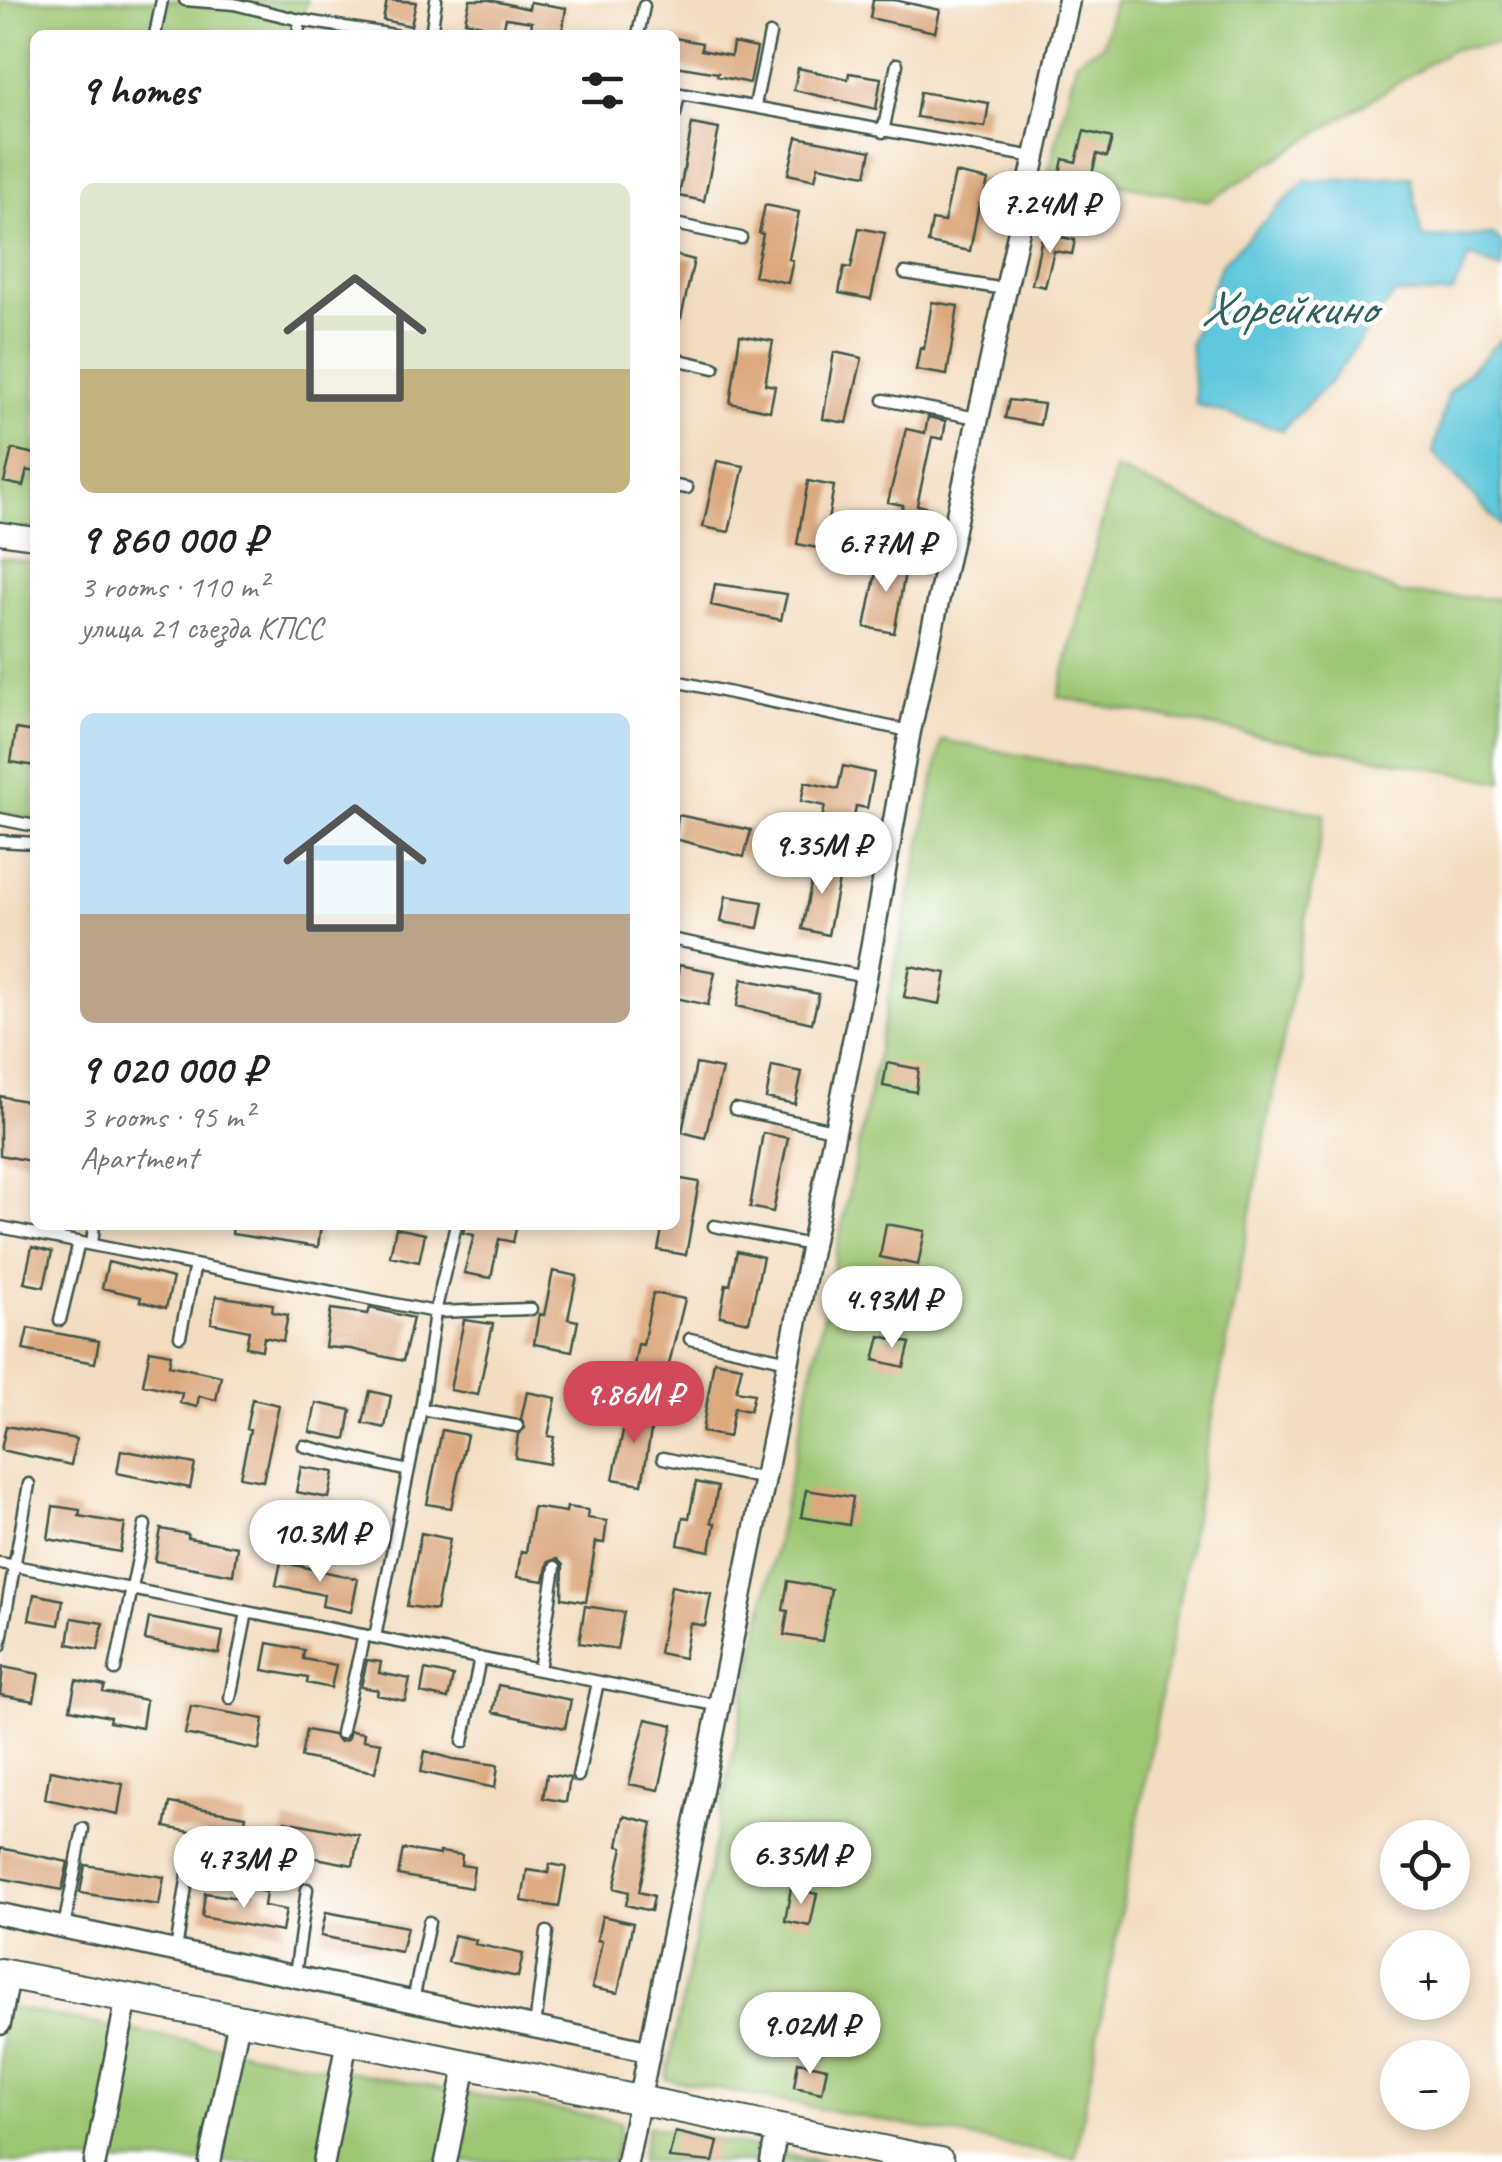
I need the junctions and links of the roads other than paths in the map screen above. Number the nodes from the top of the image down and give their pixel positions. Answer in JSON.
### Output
{"nodes":[{"id":1,"x":162,"y":0,"type":"edge"},
{"id":2,"x":185,"y":0,"type":"edge"},
{"id":3,"x":436,"y":0,"type":"edge"},
{"id":4,"x":1069,"y":0,"type":"edge"},
{"id":5,"x":644,"y":6,"type":"dead end"},
{"id":6,"x":300,"y":20,"type":"junction"},
{"id":7,"x":155,"y":30,"type":"edge"},
{"id":8,"x":299,"y":30,"type":"edge"},
{"id":9,"x":363,"y":30,"type":"edge"},
{"id":10,"x":431,"y":30,"type":"edge"},
{"id":11,"x":639,"y":30,"type":"edge"},
{"id":12,"x":770,"y":34,"type":"dead end"},
{"id":13,"x":898,"y":64,"type":"dead end"},
{"id":14,"x":680,"y":94,"type":"edge"},
{"id":15,"x":755,"y":105,"type":"junction"},
{"id":16,"x":883,"y":132,"type":"junction"},
{"id":17,"x":1035,"y":157,"type":"junction"},
{"id":18,"x":680,"y":225,"type":"edge"},
{"id":19,"x":741,"y":238,"type":"dead end"},
{"id":20,"x":906,"y":274,"type":"dead end"},
{"id":21,"x":1005,"y":290,"type":"junction"},
{"id":22,"x":680,"y":360,"type":"edge"},
{"id":23,"x":714,"y":368,"type":"dead end"},
{"id":24,"x":884,"y":400,"type":"dead end"},
{"id":25,"x":978,"y":418,"type":"junction"},
{"id":26,"x":843,"y":524,"type":"dead end"},
{"id":27,"x":0,"y":533,"type":"edge"},
{"id":28,"x":30,"y":537,"type":"edge"},
{"id":29,"x":950,"y":543,"type":"junction"},
{"id":30,"x":680,"y":681,"type":"edge"},
{"id":31,"x":910,"y":731,"type":"junction"},
{"id":32,"x":0,"y":819,"type":"edge"},
{"id":33,"x":30,"y":825,"type":"edge"},
{"id":34,"x":0,"y":841,"type":"edge"},
{"id":35,"x":30,"y":843,"type":"edge"},
{"id":36,"x":680,"y":941,"type":"edge"},
{"id":37,"x":866,"y":977,"type":"junction"},
{"id":38,"x":735,"y":1109,"type":"dead end"},
{"id":39,"x":834,"y":1130,"type":"junction"},
{"id":40,"x":0,"y":1226,"type":"edge"},
{"id":41,"x":714,"y":1226,"type":"dead end"},
{"id":42,"x":93,"y":1230,"type":"edge"},
{"id":43,"x":455,"y":1230,"type":"edge"},
{"id":44,"x":79,"y":1242,"type":"junction"},
{"id":45,"x":92,"y":1244,"type":"junction"},
{"id":46,"x":812,"y":1245,"type":"junction"},
{"id":47,"x":195,"y":1265,"type":"junction"},
{"id":48,"x":531,"y":1309,"type":"dead end"},
{"id":49,"x":435,"y":1312,"type":"junction"},
{"id":50,"x":60,"y":1320,"type":"dead end"},
{"id":51,"x":180,"y":1336,"type":"dead end"},
{"id":52,"x":690,"y":1339,"type":"dead end"},
{"id":53,"x":788,"y":1361,"type":"junction"},
{"id":54,"x":421,"y":1409,"type":"junction"},
{"id":55,"x":517,"y":1426,"type":"dead end"},
{"id":56,"x":304,"y":1446,"type":"dead end"},
{"id":57,"x":663,"y":1458,"type":"dead end"},
{"id":58,"x":408,"y":1470,"type":"junction"},
{"id":59,"x":765,"y":1478,"type":"junction"},
{"id":60,"x":29,"y":1484,"type":"dead end"},
{"id":61,"x":145,"y":1526,"type":"dead end"},
{"id":62,"x":0,"y":1563,"type":"edge"},
{"id":63,"x":15,"y":1566,"type":"junction"},
{"id":64,"x":555,"y":1567,"type":"dead end"},
{"id":65,"x":131,"y":1590,"type":"junction"},
{"id":66,"x":247,"y":1612,"type":"junction"},
{"id":67,"x":370,"y":1636,"type":"junction"},
{"id":68,"x":0,"y":1646,"type":"edge"},
{"id":69,"x":480,"y":1658,"type":"junction"},
{"id":70,"x":115,"y":1670,"type":"dead end"},
{"id":71,"x":539,"y":1670,"type":"junction"},
{"id":72,"x":598,"y":1682,"type":"junction"},
{"id":73,"x":230,"y":1698,"type":"dead end"},
{"id":74,"x":720,"y":1706,"type":"junction"},
{"id":75,"x":342,"y":1733,"type":"dead end"},
{"id":76,"x":463,"y":1742,"type":"dead end"},
{"id":77,"x":578,"y":1776,"type":"dead end"},
{"id":78,"x":83,"y":1829,"type":"dead end"},
{"id":79,"x":191,"y":1854,"type":"dead end"},
{"id":80,"x":307,"y":1889,"type":"dead end"},
{"id":81,"x":0,"y":1914,"type":"edge"},
{"id":82,"x":429,"y":1922,"type":"dead end"},
{"id":83,"x":64,"y":1927,"type":"junction"},
{"id":84,"x":547,"y":1932,"type":"dead end"},
{"id":85,"x":176,"y":1950,"type":"junction"},
{"id":86,"x":4,"y":1974,"type":"edge"},
{"id":87,"x":295,"y":1975,"type":"junction"},
{"id":88,"x":127,"y":1997,"type":"junction"},
{"id":89,"x":414,"y":2001,"type":"junction"},
{"id":90,"x":239,"y":2020,"type":"junction"},
{"id":91,"x":0,"y":2024,"type":"edge"},
{"id":92,"x":534,"y":2027,"type":"junction"},
{"id":93,"x":347,"y":2040,"type":"junction"},
{"id":94,"x":647,"y":2051,"type":"junction"},
{"id":95,"x":466,"y":2064,"type":"junction"},
{"id":96,"x":638,"y":2099,"type":"junction"},
{"id":97,"x":777,"y":2129,"type":"junction"},
{"id":98,"x":94,"y":2162,"type":"edge"},
{"id":99,"x":210,"y":2162,"type":"edge"},
{"id":100,"x":324,"y":2162,"type":"edge"},
{"id":101,"x":446,"y":2162,"type":"edge"},
{"id":102,"x":627,"y":2162,"type":"edge"},
{"id":103,"x":771,"y":2162,"type":"edge"},
{"id":104,"x":940,"y":2162,"type":"edge"}],
"edges":[{"from":1,"to":7,"type":"lane"},
{"from":2,"to":6,"type":"lane"},
{"from":3,"to":10,"type":"lane"},
{"from":4,"to":17,"type":"street"},
{"from":5,"to":11,"type":"lane"},
{"from":6,"to":8,"type":"lane"},
{"from":6,"to":9,"type":"lane"},
{"from":12,"to":15,"type":"lane"},
{"from":13,"to":16,"type":"lane"},
{"from":14,"to":15,"type":"lane"},
{"from":15,"to":16,"type":"lane"},
{"from":16,"to":17,"type":"lane"},
{"from":17,"to":21,"type":"street"},
{"from":18,"to":19,"type":"lane"},
{"from":20,"to":21,"type":"lane"},
{"from":21,"to":25,"type":"street"},
{"from":22,"to":23,"type":"lane"},
{"from":24,"to":25,"type":"lane"},
{"from":25,"to":29,"type":"street"},
{"from":26,"to":29,"type":"lane"},
{"from":27,"to":28,"type":"street"},
{"from":29,"to":31,"type":"street"},
{"from":30,"to":31,"type":"lane"},
{"from":31,"to":37,"type":"street"},
{"from":32,"to":33,"type":"lane"},
{"from":34,"to":35,"type":"lane"},
{"from":36,"to":37,"type":"lane"},
{"from":37,"to":39,"type":"street"},
{"from":38,"to":39,"type":"lane"},
{"from":39,"to":46,"type":"street"},
{"from":40,"to":44,"type":"lane"},
{"from":41,"to":46,"type":"lane"},
{"from":42,"to":45,"type":"lane"},
{"from":43,"to":49,"type":"lane"},
{"from":44,"to":45,"type":"lane"},
{"from":44,"to":50,"type":"lane"},
{"from":45,"to":47,"type":"lane"},
{"from":46,"to":53,"type":"street"},
{"from":47,"to":49,"type":"lane"},
{"from":47,"to":51,"type":"lane"},
{"from":48,"to":49,"type":"lane"},
{"from":49,"to":54,"type":"lane"},
{"from":52,"to":53,"type":"lane"},
{"from":53,"to":59,"type":"street"},
{"from":54,"to":55,"type":"lane"},
{"from":54,"to":58,"type":"lane"},
{"from":56,"to":58,"type":"lane"},
{"from":57,"to":59,"type":"lane"},
{"from":58,"to":67,"type":"lane"},
{"from":59,"to":74,"type":"street"},
{"from":60,"to":63,"type":"lane"},
{"from":61,"to":65,"type":"lane"},
{"from":62,"to":63,"type":"lane"},
{"from":63,"to":65,"type":"lane"},
{"from":63,"to":68,"type":"lane"},
{"from":64,"to":71,"type":"lane"},
{"from":65,"to":66,"type":"lane"},
{"from":65,"to":70,"type":"lane"},
{"from":66,"to":67,"type":"lane"},
{"from":66,"to":73,"type":"lane"},
{"from":67,"to":69,"type":"lane"},
{"from":67,"to":75,"type":"lane"},
{"from":69,"to":71,"type":"lane"},
{"from":69,"to":76,"type":"lane"},
{"from":71,"to":72,"type":"lane"},
{"from":72,"to":74,"type":"lane"},
{"from":72,"to":77,"type":"lane"},
{"from":74,"to":94,"type":"street"},
{"from":78,"to":83,"type":"lane"},
{"from":79,"to":85,"type":"lane"},
{"from":80,"to":87,"type":"lane"},
{"from":81,"to":83,"type":"street"},
{"from":82,"to":89,"type":"lane"},
{"from":83,"to":85,"type":"street"},
{"from":84,"to":92,"type":"lane"},
{"from":85,"to":87,"type":"street"},
{"from":86,"to":88,"type":"main road"},
{"from":86,"to":91,"type":"street"},
{"from":87,"to":89,"type":"street"},
{"from":88,"to":90,"type":"main road"},
{"from":88,"to":98,"type":"street"},
{"from":89,"to":92,"type":"street"},
{"from":90,"to":93,"type":"main road"},
{"from":90,"to":99,"type":"street"},
{"from":92,"to":94,"type":"street"},
{"from":93,"to":95,"type":"main road"},
{"from":93,"to":100,"type":"street"},
{"from":94,"to":96,"type":"street"},
{"from":95,"to":96,"type":"main road"},
{"from":95,"to":101,"type":"street"},
{"from":96,"to":97,"type":"main road"},
{"from":96,"to":102,"type":"street"},
{"from":97,"to":103,"type":"street"},
{"from":97,"to":104,"type":"main road"}]}
